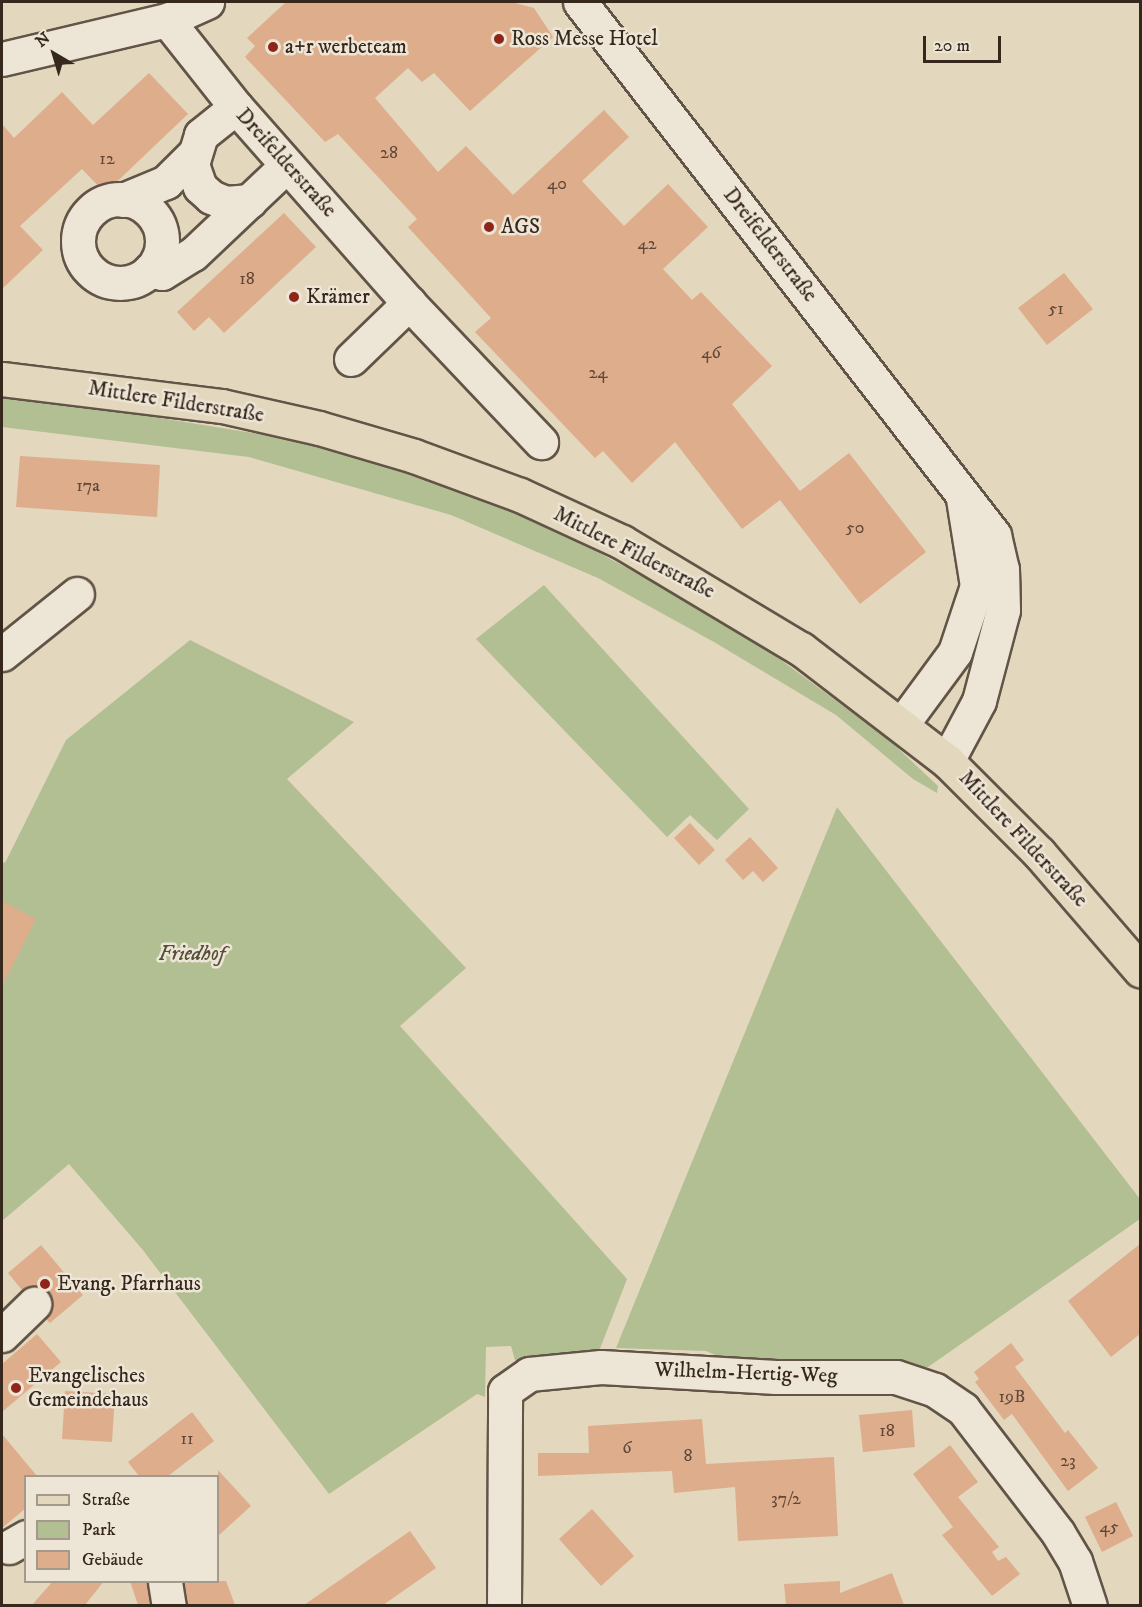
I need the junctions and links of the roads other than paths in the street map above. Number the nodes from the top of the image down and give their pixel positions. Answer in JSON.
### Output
{"nodes":[{"id":1,"x":207,"y":2,"type":"edge"},
{"id":2,"x":580,"y":2,"type":"edge"},
{"id":3,"x":167,"y":20,"type":"junction"},
{"id":4,"x":2,"y":59,"type":"edge"},
{"id":5,"x":236,"y":107,"type":"junction"},
{"id":6,"x":192,"y":156,"type":"junction"},
{"id":7,"x":287,"y":165,"type":"junction"},
{"id":8,"x":123,"y":200,"type":"junction"},
{"id":9,"x":250,"y":201,"type":"junction"},
{"id":10,"x":150,"y":270,"type":"junction"},
{"id":11,"x":410,"y":303,"type":"junction"},
{"id":12,"x":351,"y":360,"type":"dead end"},
{"id":13,"x":2,"y":379,"type":"edge"},
{"id":14,"x":540,"y":442,"type":"dead end"},
{"id":15,"x":961,"y":488,"type":"junction"},
{"id":16,"x":77,"y":594,"type":"dead end"},
{"id":17,"x":2,"y":654,"type":"edge"},
{"id":18,"x":902,"y":724,"type":"junction"},
{"id":19,"x":947,"y":760,"type":"junction"},
{"id":20,"x":1140,"y":970,"type":"edge"},
{"id":21,"x":34,"y":1304,"type":"dead end"},
{"id":22,"x":2,"y":1335,"type":"edge"},
{"id":23,"x":165,"y":1583,"type":"edge"},
{"id":24,"x":170,"y":1605,"type":"edge"},
{"id":25,"x":504,"y":1605,"type":"edge"},
{"id":26,"x":1090,"y":1605,"type":"edge"}],
"edges":[{"from":1,"to":3,"type":"street"},
{"from":2,"to":15,"type":"street","name":"Dreifelderstraße"},
{"from":3,"to":4,"type":"street"},
{"from":3,"to":5,"type":"street","name":"Dreifelderstraße"},
{"from":5,"to":6,"type":"street"},
{"from":5,"to":7,"type":"street","name":"Dreifelderstraße"},
{"from":6,"to":8,"type":"street"},
{"from":6,"to":9,"type":"street"},
{"from":7,"to":9,"type":"street"},
{"from":7,"to":11,"type":"street","name":"Dreifelderstraße"},
{"from":8,"to":10,"type":"street"},
{"from":8,"to":10,"type":"street"},
{"from":9,"to":10,"type":"street"},
{"from":11,"to":12,"type":"street"},
{"from":11,"to":14,"type":"street","name":"Dreifelderstraße"},
{"from":13,"to":18,"type":"main road","name":"Mittlere Filderstraße"},
{"from":15,"to":18,"type":"street","name":"Dreifelderstraße"},
{"from":15,"to":19,"type":"street","name":"Dreifelderstraße"},
{"from":16,"to":17,"type":"street"},
{"from":18,"to":19,"type":"main road","name":"Mittlere Filderstraße"},
{"from":19,"to":20,"type":"main road","name":"Mittlere Filderstraße"},
{"from":21,"to":22,"type":"street"},
{"from":23,"to":24,"type":"street"},
{"from":25,"to":26,"type":"street","name":"Wilhelm-Hertig-Weg"}]}
